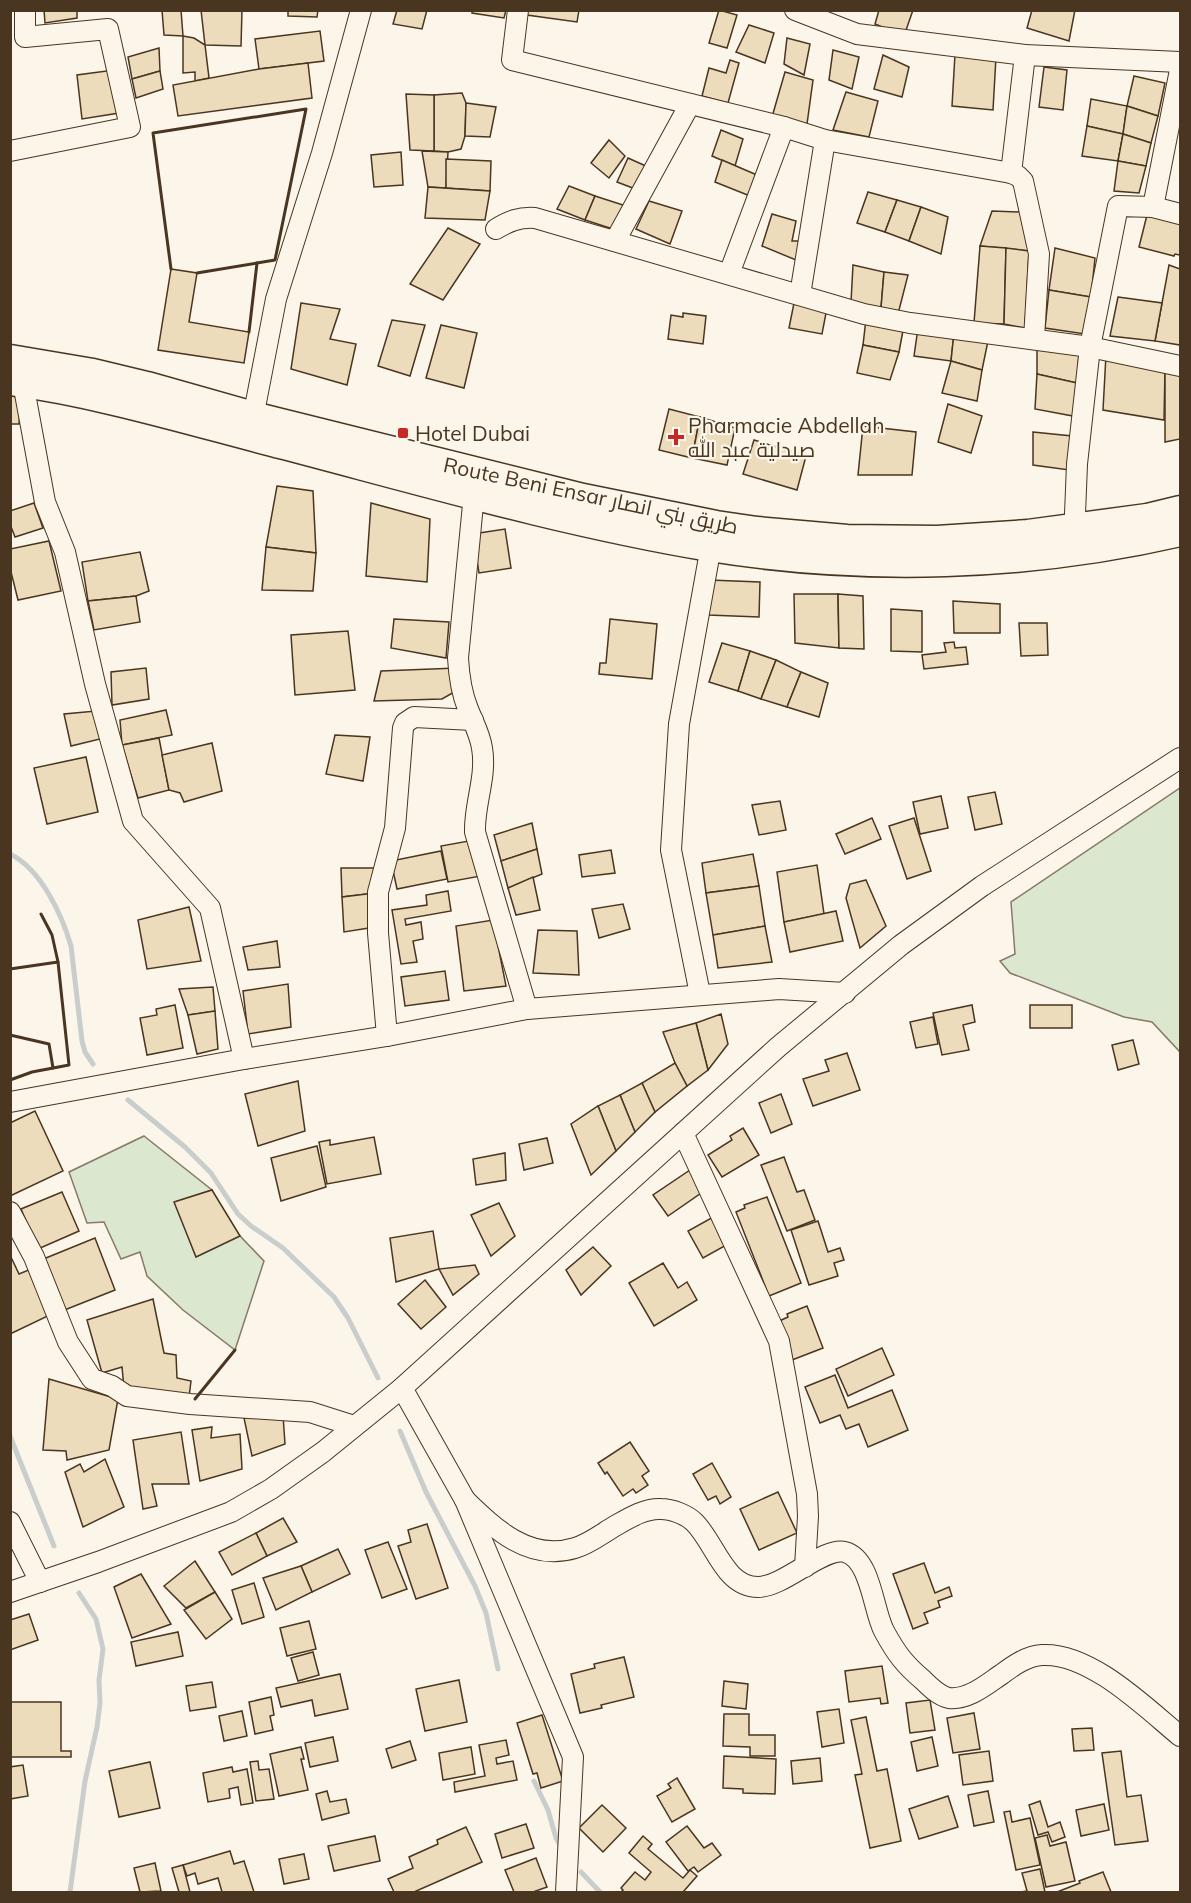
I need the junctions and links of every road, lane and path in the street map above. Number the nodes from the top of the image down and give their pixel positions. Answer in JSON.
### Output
{"nodes":[{"id":1,"x":25,"y":10,"type":"edge"},
{"id":2,"x":361,"y":10,"type":"edge"},
{"id":3,"x":518,"y":10,"type":"edge"},
{"id":4,"x":795,"y":10,"type":"edge"},
{"id":5,"x":818,"y":15,"type":"edge"},
{"id":6,"x":1025,"y":55,"type":"junction"},
{"id":7,"x":1180,"y":62,"type":"edge"},
{"id":8,"x":1180,"y":70,"type":"edge"},
{"id":9,"x":690,"y":104,"type":"junction"},
{"id":10,"x":784,"y":127,"type":"junction"},
{"id":11,"x":825,"y":140,"type":"junction"},
{"id":12,"x":10,"y":152,"type":"edge"},
{"id":13,"x":1011,"y":173,"type":"junction"},
{"id":14,"x":1153,"y":207,"type":"junction"},
{"id":15,"x":1180,"y":213,"type":"edge"},
{"id":16,"x":496,"y":229,"type":"dead end"},
{"id":17,"x":615,"y":241,"type":"junction"},
{"id":18,"x":729,"y":274,"type":"junction"},
{"id":19,"x":800,"y":295,"type":"junction"},
{"id":20,"x":1034,"y":339,"type":"junction"},
{"id":21,"x":1090,"y":347,"type":"junction"},
{"id":22,"x":1180,"y":366,"type":"edge"},
{"id":23,"x":15,"y":370,"type":"edge"},
{"id":24,"x":251,"y":426,"type":"junction"},
{"id":25,"x":475,"y":483,"type":"junction"},
{"id":26,"x":1180,"y":510,"type":"edge"},
{"id":27,"x":1180,"y":532,"type":"edge"},
{"id":28,"x":713,"y":536,"type":"junction"},
{"id":29,"x":1074,"y":539,"type":"junction"},
{"id":30,"x":472,"y":720,"type":"junction"},
{"id":31,"x":1180,"y":758,"type":"edge"},
{"id":32,"x":845,"y":993,"type":"junction"},
{"id":33,"x":700,"y":994,"type":"junction"},
{"id":34,"x":527,"y":1009,"type":"junction"},
{"id":35,"x":387,"y":1036,"type":"junction"},
{"id":36,"x":244,"y":1059,"type":"junction"},
{"id":37,"x":10,"y":1102,"type":"edge"},
{"id":38,"x":683,"y":1133,"type":"junction"},
{"id":39,"x":10,"y":1212,"type":"edge"},
{"id":40,"x":402,"y":1388,"type":"junction"},
{"id":41,"x":354,"y":1426,"type":"junction"},
{"id":42,"x":465,"y":1500,"type":"junction"},
{"id":43,"x":10,"y":1522,"type":"edge"},
{"id":44,"x":805,"y":1567,"type":"junction"},
{"id":45,"x":39,"y":1582,"type":"junction"},
{"id":46,"x":10,"y":1592,"type":"edge"},
{"id":47,"x":1180,"y":1736,"type":"edge"},
{"id":48,"x":566,"y":1893,"type":"edge"}],
"edges":[{"from":1,"to":12,"type":"street"},
{"from":2,"to":24,"type":"street"},
{"from":3,"to":9,"type":"street"},
{"from":4,"to":5,"type":"street"},
{"from":5,"to":6,"type":"street"},
{"from":6,"to":7,"type":"street"},
{"from":6,"to":13,"type":"street"},
{"from":8,"to":14,"type":"street"},
{"from":9,"to":10,"type":"street"},
{"from":9,"to":17,"type":"street"},
{"from":10,"to":11,"type":"street"},
{"from":10,"to":18,"type":"street"},
{"from":11,"to":13,"type":"street"},
{"from":11,"to":19,"type":"street"},
{"from":13,"to":20,"type":"street"},
{"from":14,"to":15,"type":"street"},
{"from":14,"to":21,"type":"street"},
{"from":16,"to":17,"type":"street"},
{"from":17,"to":18,"type":"street"},
{"from":18,"to":19,"type":"street"},
{"from":19,"to":20,"type":"street"},
{"from":20,"to":21,"type":"street"},
{"from":21,"to":22,"type":"street"},
{"from":21,"to":29,"type":"street"},
{"from":23,"to":24,"type":"highway","name":"Route Beni Ensar طريق بني انصار"},
{"from":23,"to":36,"type":"street"},
{"from":24,"to":25,"type":"highway","name":"Route Beni Ensar طريق بني انصار"},
{"from":25,"to":28,"type":"highway","name":"Route Beni Ensar طريق بني انصار"},
{"from":25,"to":30,"type":"street"},
{"from":26,"to":29,"type":"highway","name":"Route Beni Ensar طريق بني انصار"},
{"from":27,"to":29,"type":"highway","name":"Route Beni Ensar طريق بني انصار"},
{"from":28,"to":29,"type":"highway","name":"Route Beni Ensar طريق بني انصار"},
{"from":28,"to":33,"type":"street"},
{"from":30,"to":34,"type":"street"},
{"from":30,"to":35,"type":"street"},
{"from":31,"to":32,"type":"street"},
{"from":32,"to":33,"type":"street"},
{"from":32,"to":38,"type":"street"},
{"from":33,"to":34,"type":"street"},
{"from":34,"to":35,"type":"street"},
{"from":35,"to":36,"type":"street"},
{"from":36,"to":37,"type":"street"},
{"from":38,"to":40,"type":"street"},
{"from":38,"to":44,"type":"street"},
{"from":39,"to":41,"type":"street"},
{"from":40,"to":41,"type":"street"},
{"from":40,"to":42,"type":"street"},
{"from":41,"to":45,"type":"street"},
{"from":42,"to":44,"type":"street"},
{"from":42,"to":48,"type":"street"},
{"from":43,"to":45,"type":"street"},
{"from":44,"to":47,"type":"street"},
{"from":45,"to":46,"type":"street"}]}
